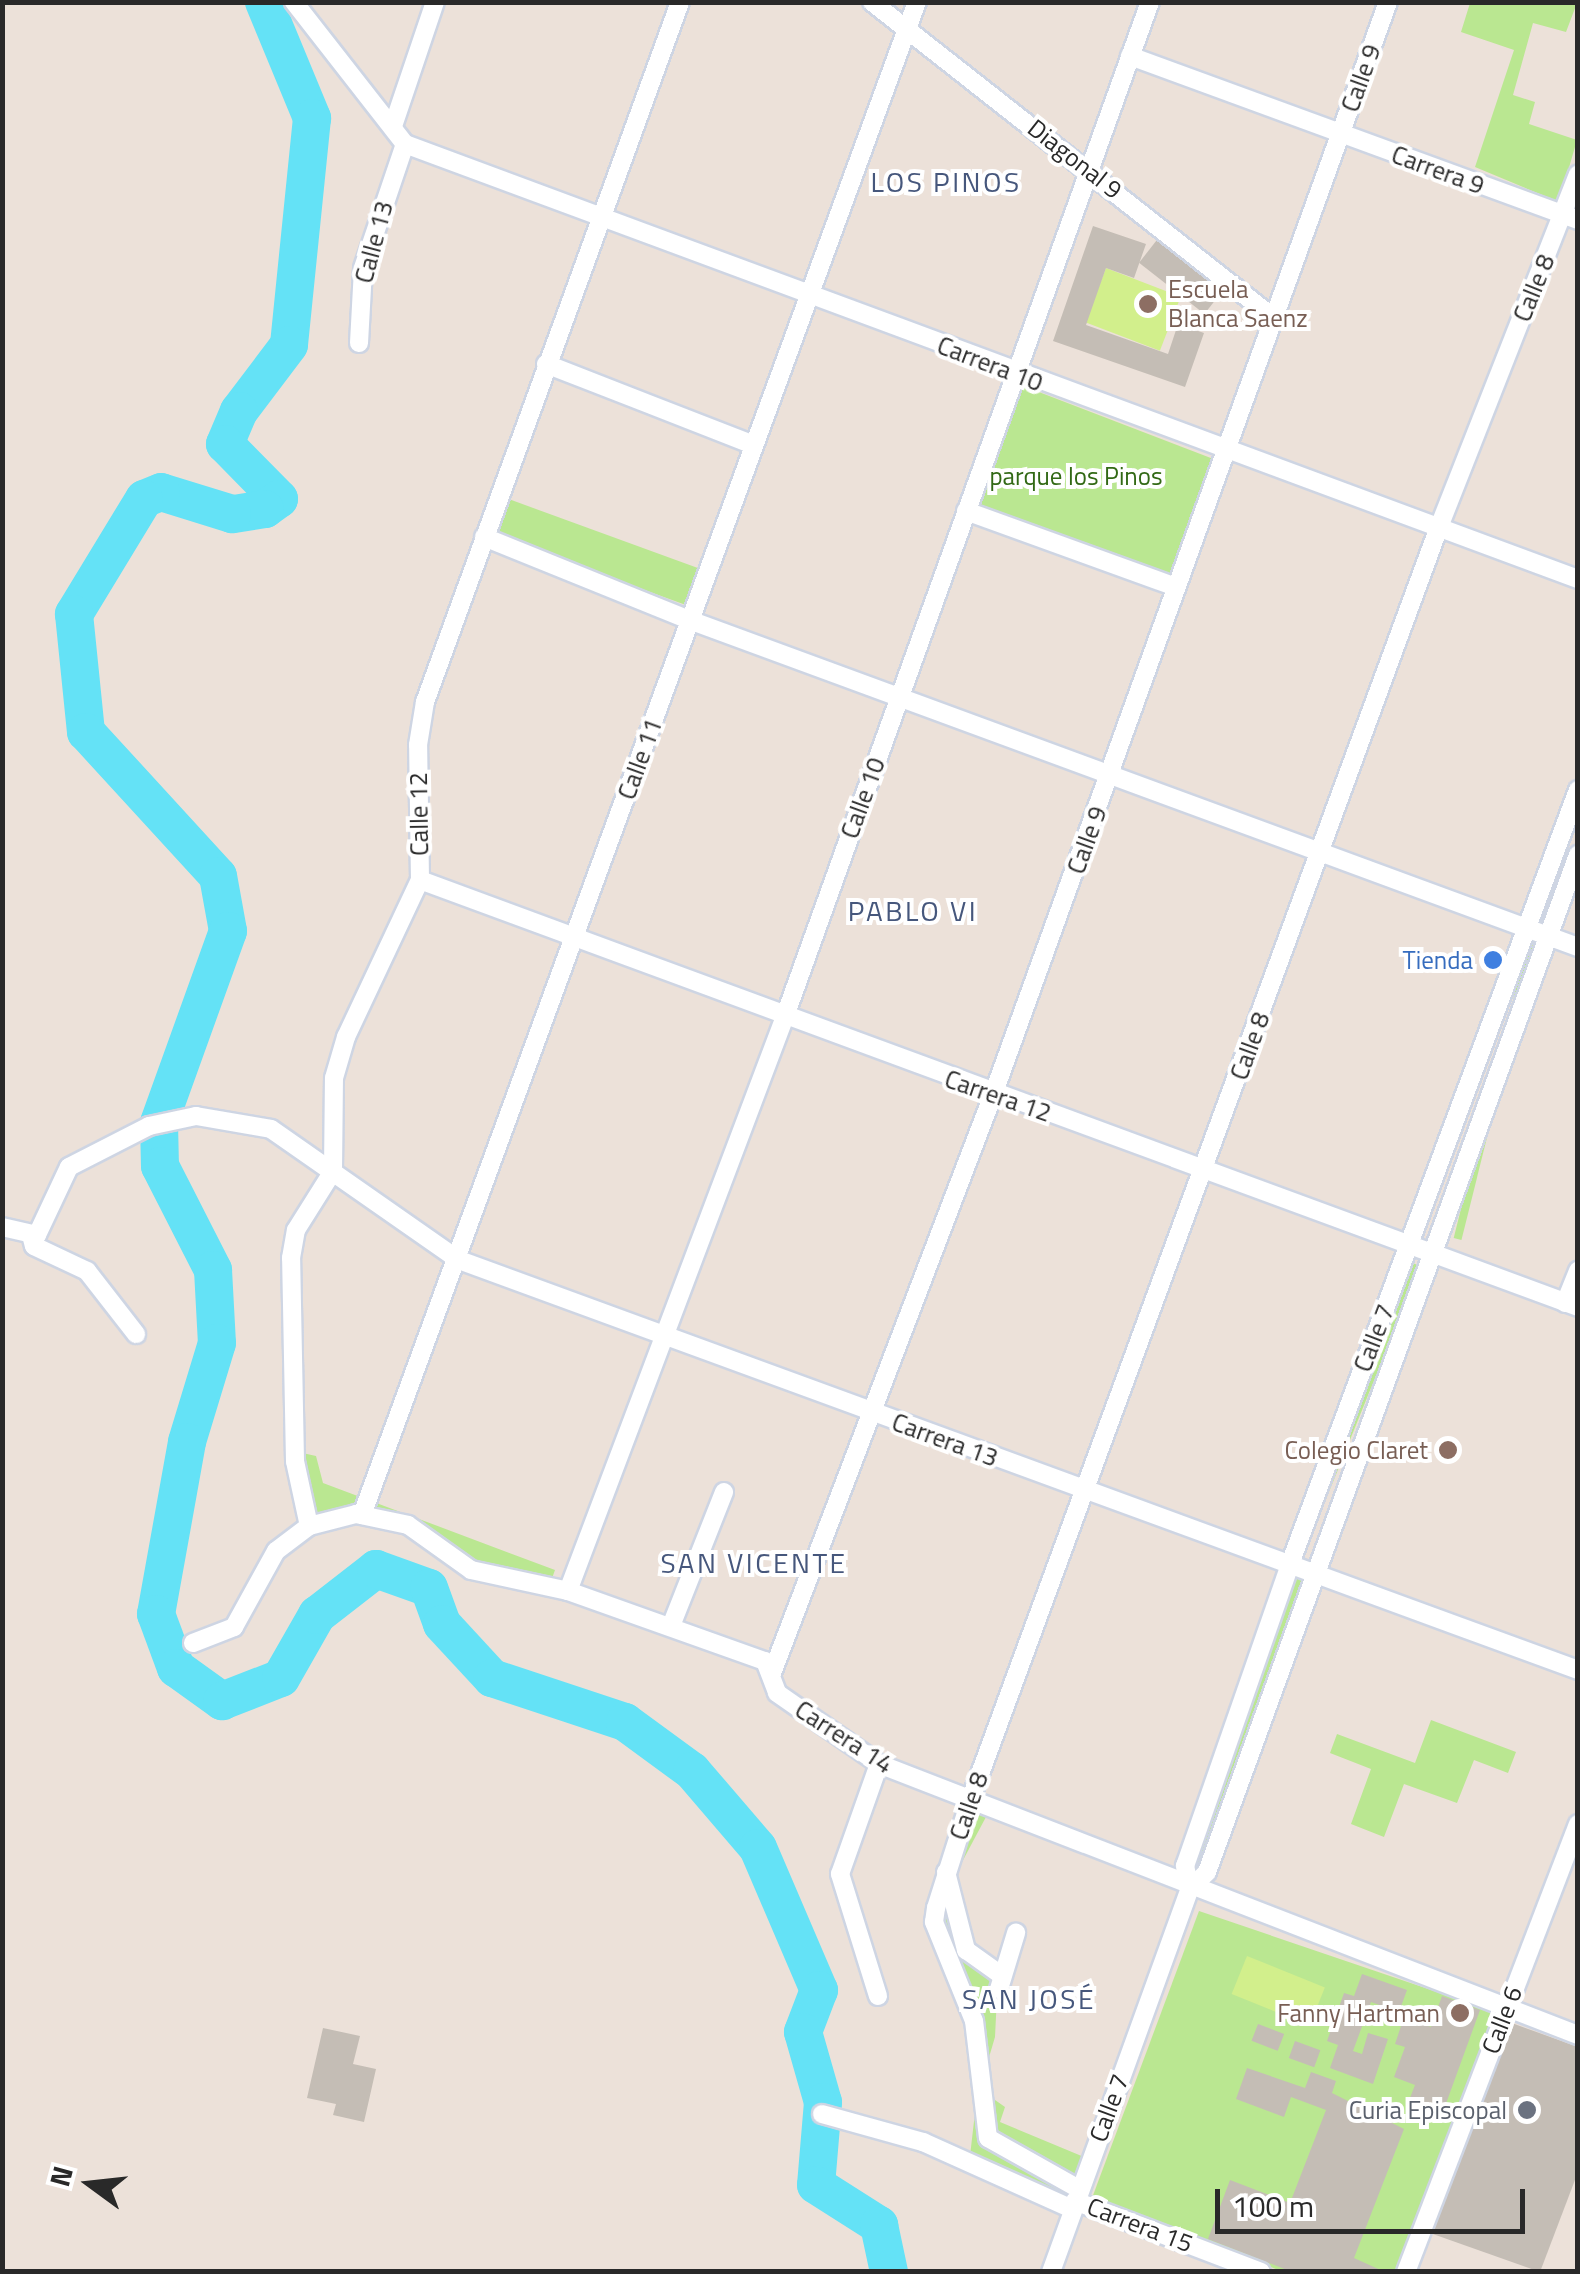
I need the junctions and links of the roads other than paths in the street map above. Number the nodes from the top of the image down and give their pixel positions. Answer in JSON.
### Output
{"nodes":[{"id":1,"x":294,"y":2,"type":"edge"},
{"id":2,"x":435,"y":2,"type":"edge"},
{"id":3,"x":680,"y":2,"type":"edge"},
{"id":4,"x":872,"y":2,"type":"edge"},
{"id":5,"x":917,"y":2,"type":"edge"},
{"id":6,"x":1150,"y":2,"type":"edge"},
{"id":7,"x":1388,"y":2,"type":"edge"},
{"id":8,"x":908,"y":30,"type":"junction"},
{"id":9,"x":1130,"y":56,"type":"junction"},
{"id":10,"x":393,"y":126,"type":"junction"},
{"id":11,"x":1340,"y":134,"type":"junction"},
{"id":12,"x":405,"y":144,"type":"junction"},
{"id":13,"x":1089,"y":170,"type":"junction"},
{"id":14,"x":1578,"y":174,"type":"edge"},
{"id":15,"x":599,"y":218,"type":"junction"},
{"id":16,"x":1570,"y":218,"type":"edge"},
{"id":17,"x":807,"y":295,"type":"junction"},
{"id":18,"x":1274,"y":319,"type":"junction"},
{"id":19,"x":359,"y":343,"type":"dead end"},
{"id":20,"x":546,"y":364,"type":"junction"},
{"id":21,"x":1016,"y":374,"type":"junction"},
{"id":22,"x":754,"y":445,"type":"junction"},
{"id":23,"x":1224,"y":452,"type":"junction"},
{"id":24,"x":966,"y":511,"type":"junction"},
{"id":25,"x":1439,"y":527,"type":"junction"},
{"id":26,"x":484,"y":537,"type":"junction"},
{"id":27,"x":1578,"y":579,"type":"edge"},
{"id":28,"x":1176,"y":588,"type":"junction"},
{"id":29,"x":692,"y":620,"type":"junction"},
{"id":30,"x":900,"y":697,"type":"junction"},
{"id":31,"x":1111,"y":775,"type":"junction"},
{"id":32,"x":1578,"y":790,"type":"edge"},
{"id":33,"x":1322,"y":852,"type":"junction"},
{"id":34,"x":1578,"y":855,"type":"edge"},
{"id":35,"x":420,"y":880,"type":"junction"},
{"id":36,"x":1526,"y":929,"type":"junction"},
{"id":37,"x":1547,"y":936,"type":"junction"},
{"id":38,"x":573,"y":941,"type":"junction"},
{"id":39,"x":1578,"y":948,"type":"edge"},
{"id":40,"x":784,"y":1019,"type":"junction"},
{"id":41,"x":993,"y":1095,"type":"junction"},
{"id":42,"x":1205,"y":1166,"type":"junction"},
{"id":43,"x":333,"y":1171,"type":"junction"},
{"id":44,"x":2,"y":1228,"type":"edge"},
{"id":45,"x":31,"y":1235,"type":"junction"},
{"id":46,"x":1410,"y":1244,"type":"junction"},
{"id":47,"x":1430,"y":1253,"type":"junction"},
{"id":48,"x":458,"y":1260,"type":"junction"},
{"id":49,"x":1578,"y":1271,"type":"edge"},
{"id":50,"x":1571,"y":1305,"type":"edge"},
{"id":51,"x":136,"y":1334,"type":"dead end"},
{"id":52,"x":666,"y":1337,"type":"junction"},
{"id":53,"x":871,"y":1414,"type":"junction"},
{"id":54,"x":1083,"y":1491,"type":"junction"},
{"id":55,"x":724,"y":1492,"type":"dead end"},
{"id":56,"x":358,"y":1515,"type":"junction"},
{"id":57,"x":309,"y":1526,"type":"junction"},
{"id":58,"x":1290,"y":1564,"type":"junction"},
{"id":59,"x":1312,"y":1572,"type":"junction"},
{"id":60,"x":568,"y":1591,"type":"junction"},
{"id":61,"x":671,"y":1626,"type":"junction"},
{"id":62,"x":193,"y":1644,"type":"dead end"},
{"id":63,"x":1578,"y":1670,"type":"edge"},
{"id":64,"x":772,"y":1673,"type":"junction"},
{"id":65,"x":879,"y":1764,"type":"junction"},
{"id":66,"x":970,"y":1800,"type":"junction"},
{"id":67,"x":1578,"y":1824,"type":"edge"},
{"id":68,"x":946,"y":1871,"type":"junction"},
{"id":69,"x":1190,"y":1889,"type":"junction"},
{"id":70,"x":934,"y":1922,"type":"joint"},
{"id":71,"x":1016,"y":1932,"type":"dead end"},
{"id":72,"x":878,"y":1996,"type":"dead end"},
{"id":73,"x":1507,"y":2008,"type":"junction"},
{"id":74,"x":1578,"y":2034,"type":"edge"},
{"id":75,"x":822,"y":2114,"type":"dead end"},
{"id":76,"x":1075,"y":2199,"type":"junction"},
{"id":77,"x":1051,"y":2272,"type":"edge"},
{"id":78,"x":1261,"y":2272,"type":"edge"},
{"id":79,"x":1406,"y":2272,"type":"edge"}],
"edges":[{"from":1,"to":10,"type":"street"},
{"from":2,"to":10,"type":"street"},
{"from":3,"to":15,"type":"street","name":"Calle 12"},
{"from":4,"to":8,"type":"street","name":"Diagonal 9"},
{"from":5,"to":8,"type":"street","name":"Calle 11"},
{"from":6,"to":9,"type":"street","name":"Calle 10"},
{"from":7,"to":11,"type":"street","name":"Calle 9"},
{"from":8,"to":13,"type":"street","name":"Diagonal 9"},
{"from":8,"to":17,"type":"street","name":"Calle 11"},
{"from":9,"to":11,"type":"street","name":"Carrera 9"},
{"from":9,"to":13,"type":"street","name":"Calle 10"},
{"from":10,"to":12,"type":"street"},
{"from":11,"to":16,"type":"street","name":"Carrera 9"},
{"from":11,"to":18,"type":"street","name":"Calle 9"},
{"from":12,"to":15,"type":"street","name":"Carrera 10"},
{"from":12,"to":19,"type":"street","name":"Calle 13"},
{"from":13,"to":18,"type":"street","name":"Diagonal 9"},
{"from":13,"to":21,"type":"street","name":"Calle 10"},
{"from":14,"to":16,"type":"street","name":"Calle 8"},
{"from":15,"to":17,"type":"street","name":"Carrera 10"},
{"from":15,"to":20,"type":"street","name":"Calle 12"},
{"from":16,"to":25,"type":"street","name":"Calle 8"},
{"from":17,"to":21,"type":"street","name":"Carrera 10"},
{"from":17,"to":22,"type":"street","name":"Calle 11"},
{"from":18,"to":23,"type":"street","name":"Calle 9"},
{"from":20,"to":22,"type":"street"},
{"from":20,"to":26,"type":"street","name":"Calle 12"},
{"from":21,"to":23,"type":"street","name":"Carrera 10"},
{"from":21,"to":24,"type":"street","name":"Calle 10"},
{"from":22,"to":29,"type":"street","name":"Calle 11"},
{"from":23,"to":25,"type":"street","name":"Carrera 10"},
{"from":23,"to":28,"type":"street","name":"Calle 9"},
{"from":24,"to":28,"type":"street"},
{"from":24,"to":30,"type":"street","name":"Calle 10"},
{"from":25,"to":27,"type":"street","name":"Carrera 10"},
{"from":25,"to":33,"type":"street","name":"Calle 8"},
{"from":26,"to":29,"type":"street"},
{"from":26,"to":35,"type":"street","name":"Calle 12"},
{"from":28,"to":31,"type":"street","name":"Calle 9"},
{"from":29,"to":30,"type":"street"},
{"from":29,"to":38,"type":"street","name":"Calle 11"},
{"from":30,"to":31,"type":"street"},
{"from":30,"to":40,"type":"street","name":"Calle 10"},
{"from":31,"to":33,"type":"street"},
{"from":31,"to":41,"type":"street","name":"Calle 9"},
{"from":32,"to":36,"type":"street","name":"Calle 7"},
{"from":33,"to":36,"type":"street"},
{"from":33,"to":42,"type":"street","name":"Calle 8"},
{"from":34,"to":37,"type":"street","name":"Calle 7"},
{"from":35,"to":38,"type":"street","name":"Carrera 12"},
{"from":35,"to":43,"type":"street","name":"Calle 12"},
{"from":36,"to":37,"type":"street"},
{"from":36,"to":46,"type":"street","name":"Calle 7"},
{"from":37,"to":39,"type":"street"},
{"from":37,"to":47,"type":"street","name":"Calle 7"},
{"from":38,"to":40,"type":"street","name":"Carrera 12"},
{"from":38,"to":48,"type":"street","name":"Calle 11"},
{"from":40,"to":41,"type":"street","name":"Carrera 12"},
{"from":40,"to":52,"type":"street","name":"Calle 10"},
{"from":41,"to":42,"type":"street","name":"Carrera 12"},
{"from":41,"to":53,"type":"street","name":"Calle 9"},
{"from":42,"to":46,"type":"street","name":"Carrera 12"},
{"from":42,"to":54,"type":"street","name":"Calle 8"},
{"from":43,"to":45,"type":"street","name":"Carrera 13"},
{"from":43,"to":48,"type":"street","name":"Carrera 13"},
{"from":43,"to":57,"type":"street"},
{"from":44,"to":45,"type":"street"},
{"from":45,"to":51,"type":"street"},
{"from":46,"to":47,"type":"street","name":"Carrera 12"},
{"from":46,"to":58,"type":"street","name":"Calle 7"},
{"from":47,"to":50,"type":"street","name":"Carrera 12"},
{"from":47,"to":59,"type":"street","name":"Calle 7"},
{"from":48,"to":52,"type":"street","name":"Carrera 13"},
{"from":48,"to":56,"type":"street","name":"Calle 11"},
{"from":49,"to":50,"type":"street"},
{"from":52,"to":53,"type":"street","name":"Carrera 13"},
{"from":52,"to":60,"type":"street","name":"Calle 10"},
{"from":53,"to":54,"type":"street","name":"Carrera 13"},
{"from":53,"to":64,"type":"street","name":"Calle 9"},
{"from":54,"to":58,"type":"street","name":"Carrera 13"},
{"from":54,"to":66,"type":"street","name":"Calle 8"},
{"from":55,"to":61,"type":"street"},
{"from":56,"to":57,"type":"street"},
{"from":56,"to":60,"type":"street","name":"Carrera 14"},
{"from":57,"to":62,"type":"street"},
{"from":58,"to":59,"type":"street","name":"Carrera 13"},
{"from":58,"to":69,"type":"street","name":"Calle 7"},
{"from":59,"to":63,"type":"street","name":"Carrera 13"},
{"from":59,"to":69,"type":"street","name":"Calle 7"},
{"from":60,"to":61,"type":"street","name":"Carrera 14"},
{"from":61,"to":64,"type":"street","name":"Carrera 14"},
{"from":64,"to":65,"type":"street","name":"Carrera 14"},
{"from":65,"to":66,"type":"street","name":"Carrera 14"},
{"from":65,"to":72,"type":"street"},
{"from":66,"to":68,"type":"street","name":"Calle 8"},
{"from":66,"to":69,"type":"street","name":"Carrera 14"},
{"from":67,"to":73,"type":"street","name":"Calle 6"},
{"from":68,"to":70,"type":"street","name":"Calle 8"},
{"from":68,"to":71,"type":"street"},
{"from":69,"to":73,"type":"street","name":"Carrera 14"},
{"from":69,"to":76,"type":"street","name":"Calle 7"},
{"from":70,"to":76,"type":"street","name":"Carrera 15"},
{"from":73,"to":74,"type":"street","name":"Carrera 14"},
{"from":73,"to":79,"type":"street","name":"Calle 6"},
{"from":75,"to":76,"type":"street"},
{"from":76,"to":77,"type":"street","name":"Calle 7"},
{"from":76,"to":78,"type":"street","name":"Carrera 15"}]}
